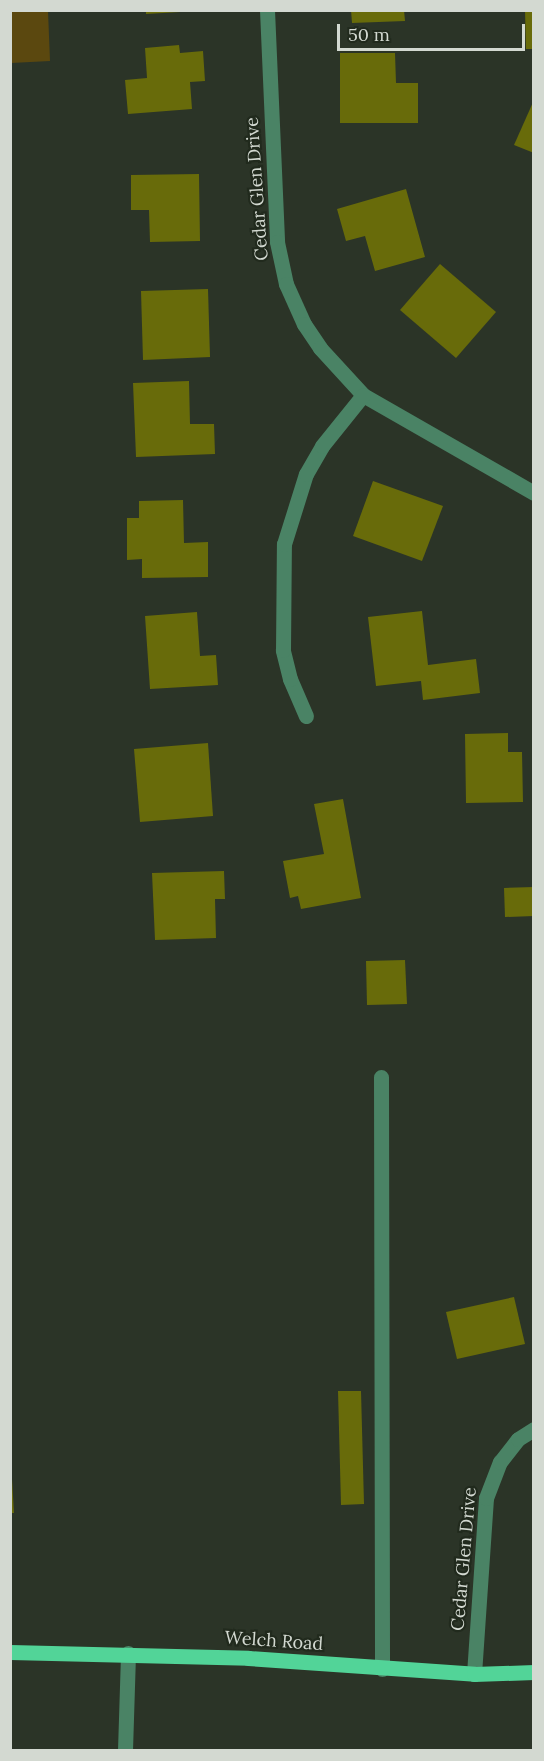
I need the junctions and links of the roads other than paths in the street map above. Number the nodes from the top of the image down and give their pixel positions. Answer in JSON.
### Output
{"nodes":[{"id":1,"x":267,"y":10,"type":"edge"},
{"id":2,"x":363,"y":394,"type":"junction"},
{"id":3,"x":534,"y":493,"type":"edge"},
{"id":4,"x":306,"y":716,"type":"dead end"},
{"id":5,"x":381,"y":1077,"type":"dead end"},
{"id":6,"x":534,"y":1429,"type":"edge"},
{"id":7,"x":10,"y":1652,"type":"edge"},
{"id":8,"x":128,"y":1653,"type":"junction"},
{"id":9,"x":381,"y":1669,"type":"junction"},
{"id":10,"x":534,"y":1672,"type":"edge"},
{"id":11,"x":474,"y":1674,"type":"junction"},
{"id":12,"x":125,"y":1750,"type":"edge"}],
"edges":[{"from":1,"to":2,"type":"street","name":"Cedar Glen Drive"},
{"from":2,"to":3,"type":"street","name":"Cedar Glen Drive"},
{"from":2,"to":4,"type":"street"},
{"from":5,"to":9,"type":"street"},
{"from":6,"to":11,"type":"street","name":"Cedar Glen Drive"},
{"from":7,"to":8,"type":"main road","name":"Welch Road"},
{"from":8,"to":9,"type":"main road","name":"Welch Road"},
{"from":8,"to":12,"type":"street"},
{"from":9,"to":11,"type":"main road","name":"Welch Road"},
{"from":10,"to":11,"type":"main road","name":"Welch Road"}]}
